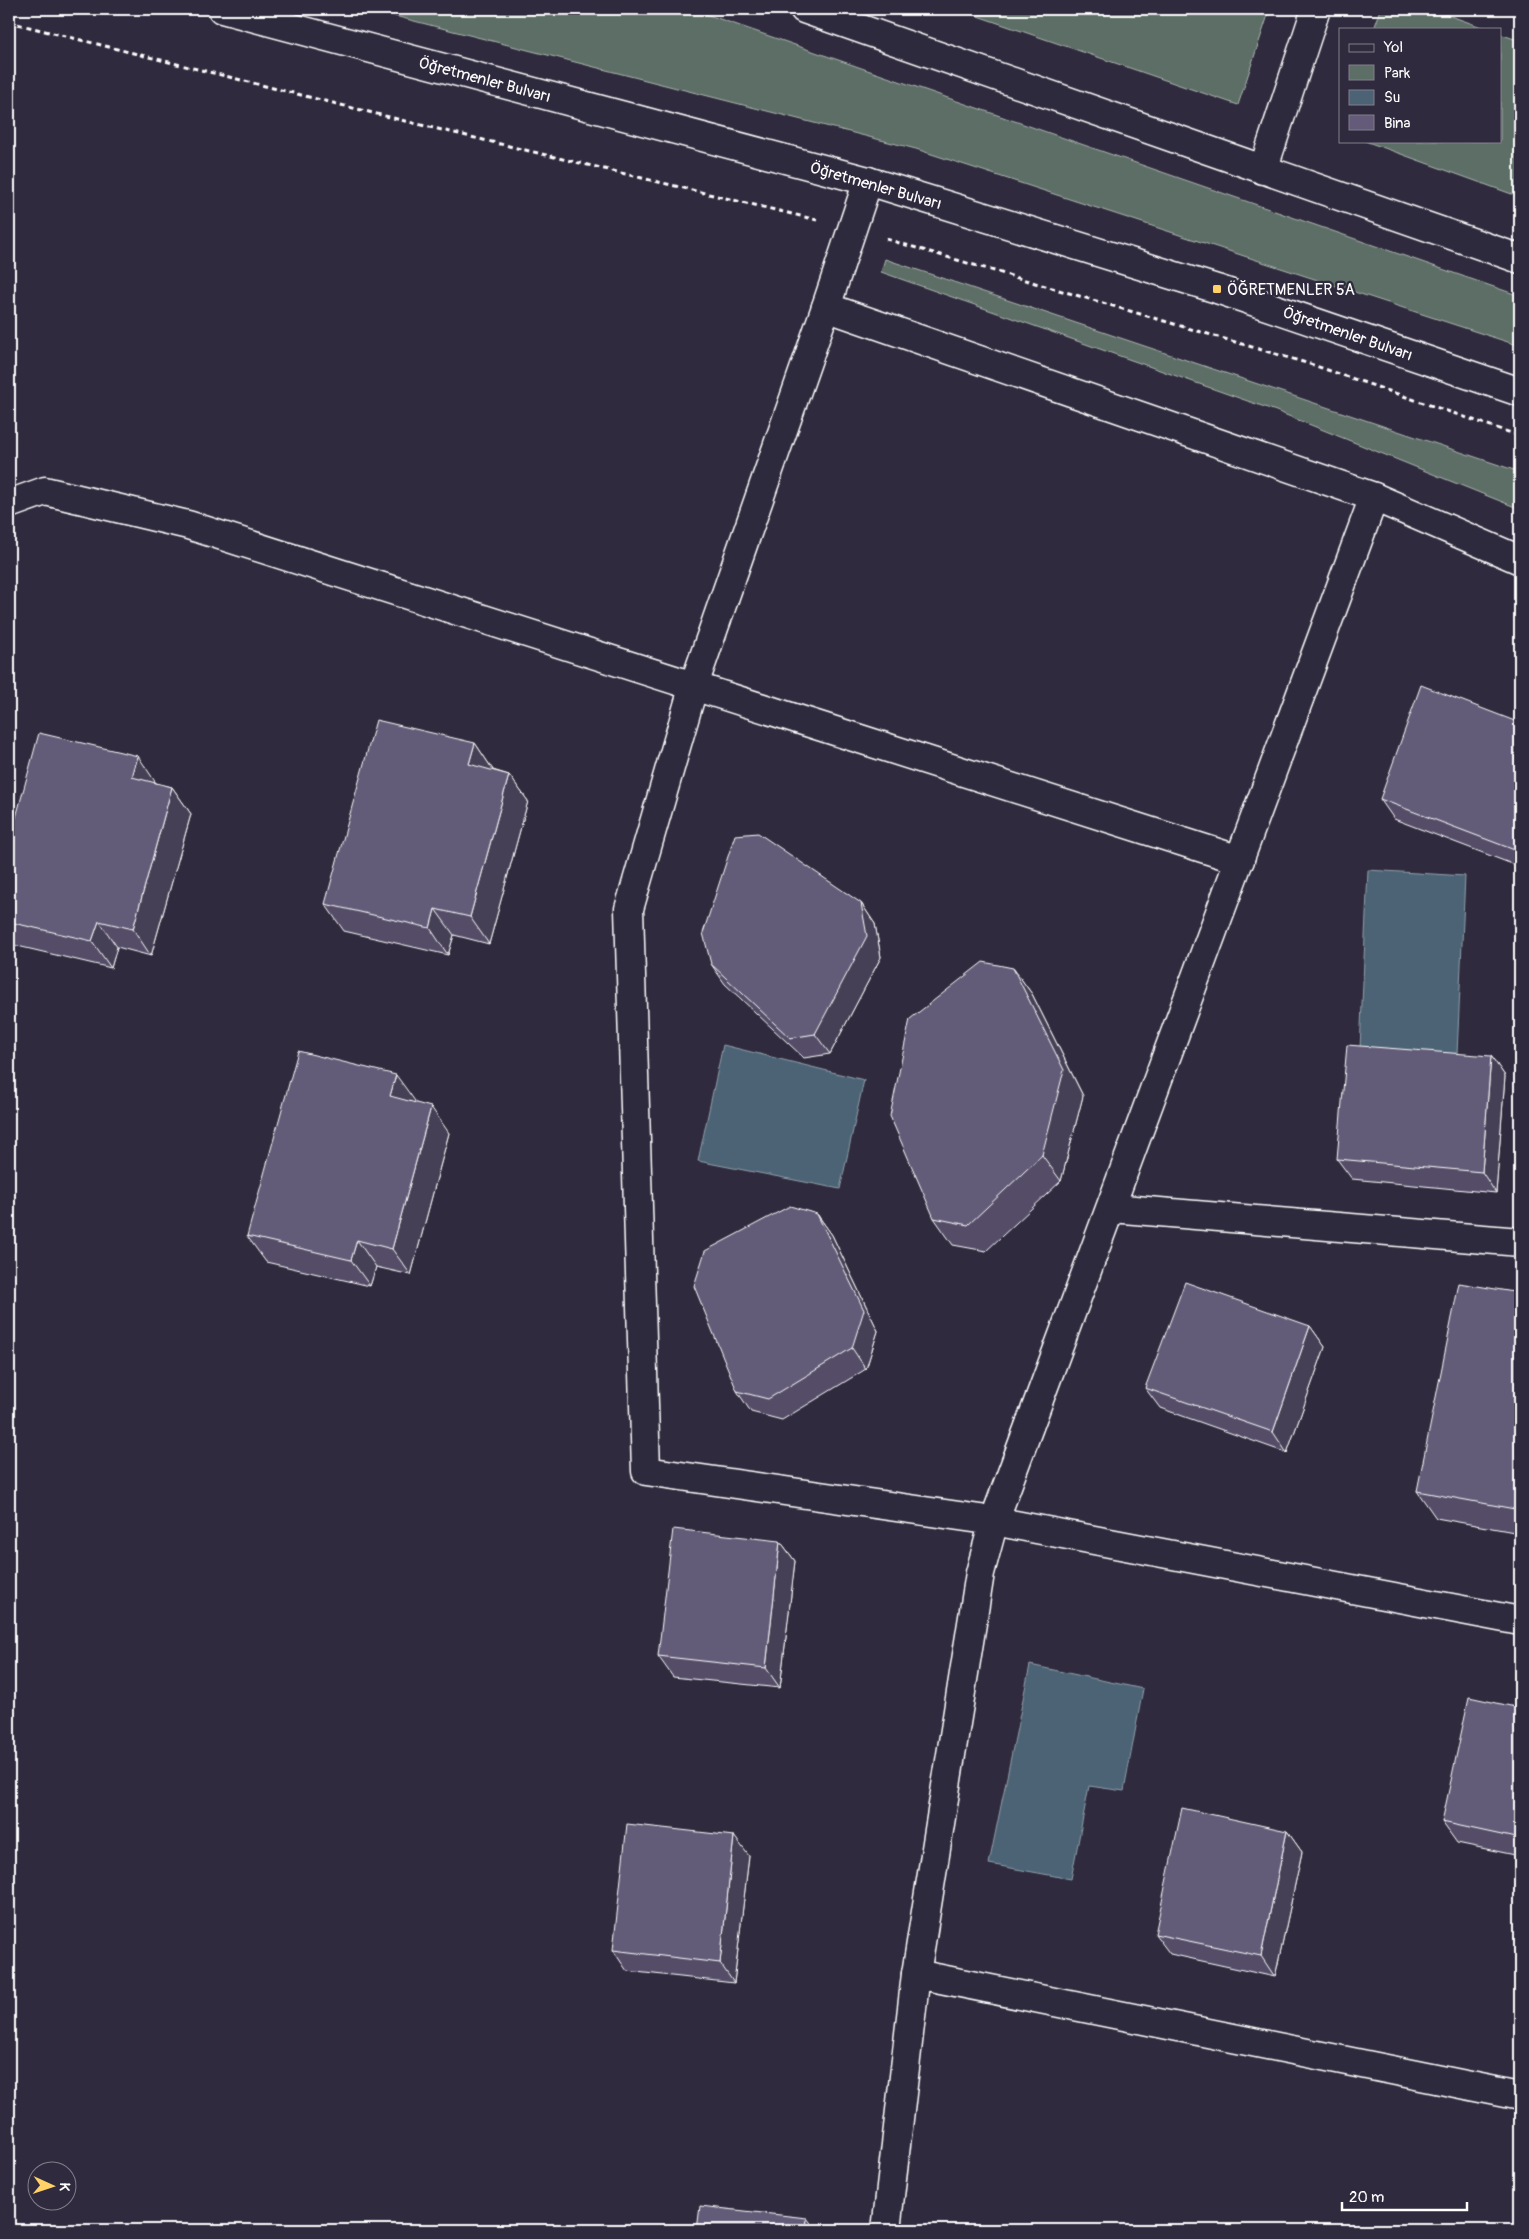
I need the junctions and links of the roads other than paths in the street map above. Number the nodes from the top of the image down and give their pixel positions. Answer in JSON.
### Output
{"nodes":[{"id":1,"x":222,"y":9,"type":"edge"},
{"id":2,"x":804,"y":9,"type":"edge"},
{"id":3,"x":1316,"y":9,"type":"edge"},
{"id":4,"x":1263,"y":170,"type":"junction"},
{"id":5,"x":868,"y":181,"type":"junction"},
{"id":6,"x":1520,"y":259,"type":"edge"},
{"id":7,"x":826,"y":307,"type":"junction"},
{"id":8,"x":1520,"y":392,"type":"edge"},
{"id":9,"x":1374,"y":497,"type":"junction"},
{"id":10,"x":9,"y":504,"type":"edge"},
{"id":11,"x":1520,"y":560,"type":"edge"},
{"id":12,"x":694,"y":685,"type":"junction"},
{"id":13,"x":1240,"y":860,"type":"junction"},
{"id":14,"x":1111,"y":1208,"type":"junction"},
{"id":15,"x":1520,"y":1242,"type":"edge"},
{"id":16,"x":994,"y":1521,"type":"junction"},
{"id":17,"x":1520,"y":1621,"type":"edge"},
{"id":18,"x":916,"y":1974,"type":"junction"},
{"id":19,"x":1520,"y":2096,"type":"edge"},
{"id":20,"x":886,"y":2230,"type":"edge"}],
"edges":[{"from":1,"to":5,"type":"street","name":"Öğretmenler Bulvarı"},
{"from":2,"to":4,"type":"street"},
{"from":3,"to":4,"type":"street"},
{"from":4,"to":6,"type":"street"},
{"from":5,"to":7,"type":"street"},
{"from":5,"to":8,"type":"street","name":"Öğretmenler Bulvarı"},
{"from":7,"to":9,"type":"street"},
{"from":7,"to":12,"type":"street"},
{"from":9,"to":11,"type":"street"},
{"from":9,"to":13,"type":"street"},
{"from":10,"to":12,"type":"street"},
{"from":12,"to":13,"type":"street"},
{"from":12,"to":16,"type":"street"},
{"from":13,"to":14,"type":"street"},
{"from":14,"to":15,"type":"street"},
{"from":14,"to":16,"type":"street"},
{"from":16,"to":17,"type":"street"},
{"from":16,"to":18,"type":"street"},
{"from":18,"to":19,"type":"street"},
{"from":18,"to":20,"type":"street"}]}
